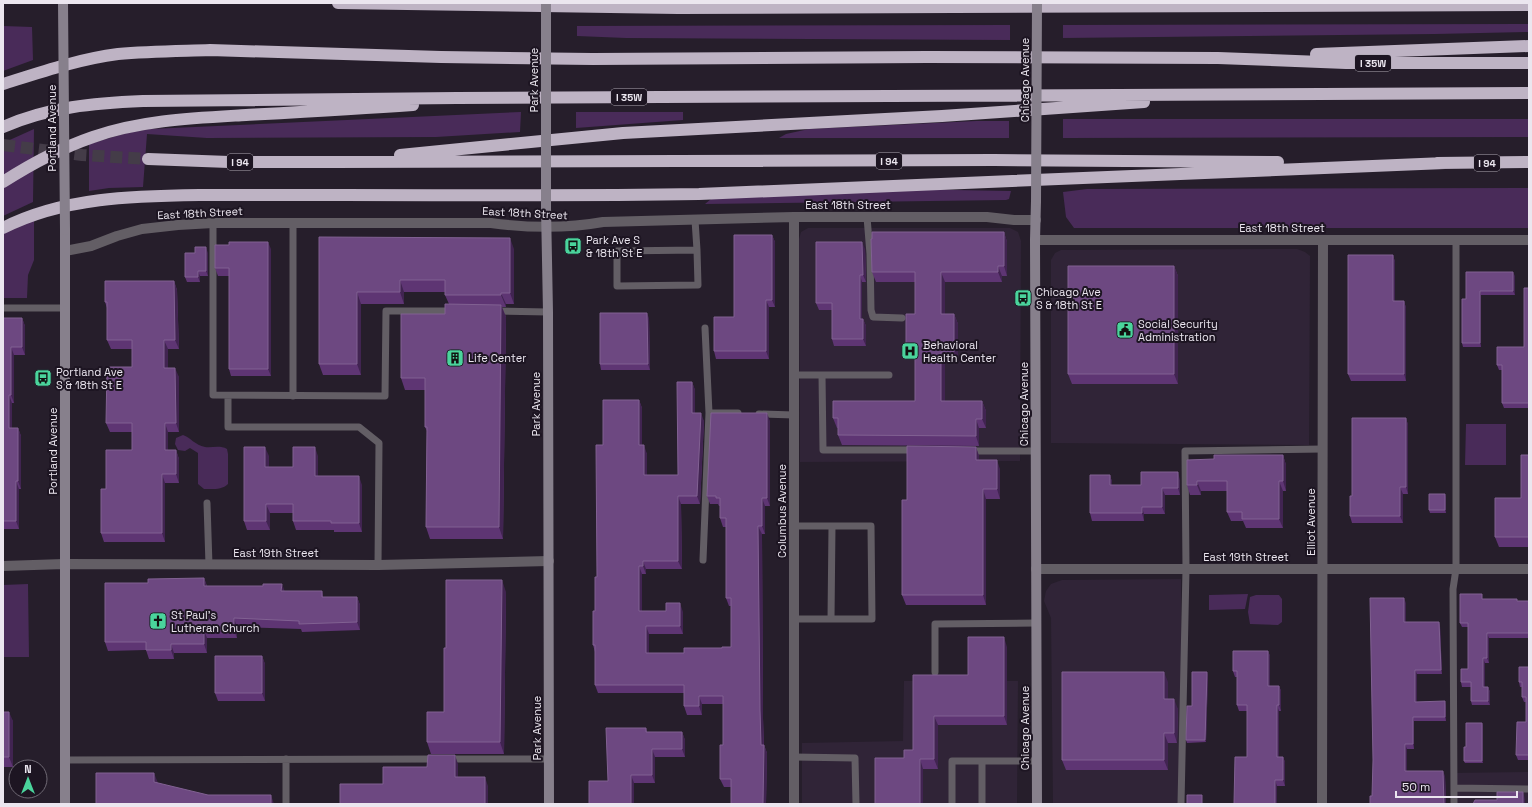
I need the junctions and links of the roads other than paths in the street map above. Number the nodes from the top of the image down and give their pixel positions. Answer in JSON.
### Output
{"nodes":[{"id":1,"x":63,"y":3,"type":"edge"},
{"id":2,"x":338,"y":3,"type":"edge"},
{"id":3,"x":546,"y":3,"type":"edge"},
{"id":4,"x":606,"y":3,"type":"edge"},
{"id":5,"x":1037,"y":3,"type":"edge"},
{"id":6,"x":1142,"y":3,"type":"edge"},
{"id":7,"x":1529,"y":5,"type":"edge"},
{"id":8,"x":1052,"y":7,"type":"junction"},
{"id":9,"x":678,"y":8,"type":"junction"},
{"id":10,"x":1529,"y":46,"type":"edge"},
{"id":11,"x":1218,"y":58,"type":"junction"},
{"id":12,"x":1529,"y":63,"type":"edge"},
{"id":13,"x":3,"y":84,"type":"edge"},
{"id":14,"x":1529,"y":93,"type":"edge"},
{"id":15,"x":1259,"y":94,"type":"junction"},
{"id":16,"x":520,"y":98,"type":"junction"},
{"id":17,"x":3,"y":127,"type":"edge"},
{"id":18,"x":148,"y":159,"type":"tunnel mouth"},
{"id":19,"x":333,"y":162,"type":"junction"},
{"id":20,"x":1529,"y":162,"type":"edge"},
{"id":21,"x":1445,"y":163,"type":"junction"},
{"id":22,"x":3,"y":182,"type":"edge"},
{"id":23,"x":794,"y":217,"type":"junction"},
{"id":24,"x":867,"y":217,"type":"junction"},
{"id":25,"x":694,"y":220,"type":"junction"},
{"id":26,"x":1036,"y":220,"type":"junction"},
{"id":27,"x":293,"y":222,"type":"junction"},
{"id":28,"x":213,"y":223,"type":"junction"},
{"id":29,"x":546,"y":227,"type":"junction"},
{"id":30,"x":3,"y":228,"type":"edge"},
{"id":31,"x":1035,"y":240,"type":"junction"},
{"id":32,"x":1324,"y":240,"type":"junction"},
{"id":33,"x":1456,"y":240,"type":"junction"},
{"id":34,"x":1529,"y":240,"type":"edge"},
{"id":35,"x":697,"y":250,"type":"junction"},
{"id":36,"x":65,"y":251,"type":"junction"},
{"id":37,"x":3,"y":308,"type":"edge"},
{"id":38,"x":65,"y":308,"type":"junction"},
{"id":39,"x":462,"y":311,"type":"edge"},
{"id":40,"x":484,"y":311,"type":"edge"},
{"id":41,"x":548,"y":312,"type":"junction"},
{"id":42,"x":902,"y":318,"type":"dead end"},
{"id":43,"x":705,"y":328,"type":"dead end"},
{"id":44,"x":794,"y":375,"type":"junction"},
{"id":45,"x":822,"y":375,"type":"junction"},
{"id":46,"x":890,"y":375,"type":"dead end"},
{"id":47,"x":228,"y":396,"type":"junction"},
{"id":48,"x":293,"y":396,"type":"junction"},
{"id":49,"x":709,"y":412,"type":"junction"},
{"id":50,"x":794,"y":415,"type":"junction"},
{"id":51,"x":1323,"y":449,"type":"junction"},
{"id":52,"x":926,"y":450,"type":"edge"},
{"id":53,"x":958,"y":450,"type":"edge"},
{"id":54,"x":1036,"y":451,"type":"junction"},
{"id":55,"x":207,"y":503,"type":"dead end"},
{"id":56,"x":794,"y":526,"type":"junction"},
{"id":57,"x":832,"y":526,"type":"junction"},
{"id":58,"x":703,"y":560,"type":"dead end"},
{"id":59,"x":549,"y":561,"type":"junction"},
{"id":60,"x":64,"y":564,"type":"junction"},
{"id":61,"x":209,"y":564,"type":"junction"},
{"id":62,"x":378,"y":564,"type":"junction"},
{"id":63,"x":3,"y":566,"type":"edge"},
{"id":64,"x":1036,"y":569,"type":"junction"},
{"id":65,"x":1186,"y":569,"type":"junction"},
{"id":66,"x":1322,"y":569,"type":"junction"},
{"id":67,"x":1456,"y":569,"type":"junction"},
{"id":68,"x":1529,"y":569,"type":"edge"},
{"id":69,"x":794,"y":619,"type":"junction"},
{"id":70,"x":831,"y":619,"type":"junction"},
{"id":71,"x":1036,"y":623,"type":"junction"},
{"id":72,"x":935,"y":672,"type":"dead end"},
{"id":73,"x":794,"y":757,"type":"junction"},
{"id":74,"x":286,"y":759,"type":"junction"},
{"id":75,"x":549,"y":759,"type":"junction"},
{"id":76,"x":65,"y":760,"type":"junction"},
{"id":77,"x":982,"y":761,"type":"junction"},
{"id":78,"x":1037,"y":761,"type":"junction"},
{"id":79,"x":1454,"y":788,"type":"junction"},
{"id":80,"x":1529,"y":789,"type":"edge"},
{"id":81,"x":65,"y":804,"type":"edge"},
{"id":82,"x":286,"y":804,"type":"edge"},
{"id":83,"x":549,"y":804,"type":"edge"},
{"id":84,"x":794,"y":804,"type":"edge"},
{"id":85,"x":856,"y":804,"type":"edge"},
{"id":86,"x":952,"y":804,"type":"edge"},
{"id":87,"x":982,"y":804,"type":"edge"},
{"id":88,"x":1037,"y":804,"type":"edge"},
{"id":89,"x":1181,"y":804,"type":"edge"},
{"id":90,"x":1322,"y":804,"type":"edge"},
{"id":91,"x":1454,"y":804,"type":"edge"}],
"edges":[{"from":1,"to":36,"type":"street","name":"Portland Avenue","bridge":true},
{"from":2,"to":9,"type":"highway"},
{"from":3,"to":29,"type":"street","name":"Park Avenue","bridge":true},
{"from":4,"to":9,"type":"highway"},
{"from":5,"to":26,"type":"street","name":"Chicago Avenue","bridge":true},
{"from":6,"to":8,"type":"highway"},
{"from":7,"to":8,"type":"highway"},
{"from":8,"to":9,"type":"highway"},
{"from":10,"to":11,"type":"highway"},
{"from":11,"to":12,"type":"highway","number":"I 35W"},
{"from":11,"to":13,"type":"highway","number":"I 35W"},
{"from":14,"to":15,"type":"highway","number":"I 35W"},
{"from":15,"to":16,"type":"highway","number":"I 35W"},
{"from":15,"to":19,"type":"highway"},
{"from":16,"to":17,"type":"highway","number":"I 35W"},
{"from":16,"to":22,"type":"highway"},
{"from":18,"to":19,"type":"highway","number":"I 94"},
{"from":19,"to":21,"type":"highway","number":"I 94"},
{"from":20,"to":21,"type":"highway","number":"I 94"},
{"from":21,"to":30,"type":"highway"},
{"from":23,"to":24,"type":"street","name":"East 18th Street"},
{"from":23,"to":25,"type":"street","name":"East 18th Street"},
{"from":23,"to":44,"type":"street","name":"Columbus Avenue"},
{"from":24,"to":26,"type":"street","name":"East 18th Street"},
{"from":24,"to":42,"type":"lane"},
{"from":25,"to":29,"type":"street","name":"East 18th Street"},
{"from":25,"to":35,"type":"lane"},
{"from":26,"to":31,"type":"street","name":"Chicago Avenue"},
{"from":27,"to":28,"type":"street","name":"East 18th Street"},
{"from":27,"to":29,"type":"street","name":"East 18th Street"},
{"from":27,"to":48,"type":"lane"},
{"from":28,"to":36,"type":"street","name":"East 18th Street"},
{"from":28,"to":47,"type":"lane"},
{"from":29,"to":41,"type":"street","name":"Park Avenue"},
{"from":31,"to":32,"type":"street","name":"East 18th Street"},
{"from":31,"to":54,"type":"street","name":"Chicago Avenue"},
{"from":32,"to":33,"type":"street","name":"East 18th Street"},
{"from":32,"to":51,"type":"street","name":"Elliot Avenue"},
{"from":33,"to":34,"type":"street","name":"East 18th Street"},
{"from":33,"to":67,"type":"lane"},
{"from":35,"to":35,"type":"lane"},
{"from":36,"to":38,"type":"street","name":"Portland Avenue"},
{"from":37,"to":38,"type":"lane"},
{"from":38,"to":60,"type":"street","name":"Portland Avenue"},
{"from":39,"to":48,"type":"lane"},
{"from":40,"to":41,"type":"lane"},
{"from":41,"to":59,"type":"street","name":"Park Avenue"},
{"from":43,"to":49,"type":"lane"},
{"from":44,"to":45,"type":"lane"},
{"from":44,"to":50,"type":"street","name":"Columbus Avenue"},
{"from":45,"to":46,"type":"lane"},
{"from":45,"to":52,"type":"lane"},
{"from":47,"to":48,"type":"lane"},
{"from":47,"to":62,"type":"lane"},
{"from":49,"to":50,"type":"lane"},
{"from":49,"to":58,"type":"lane"},
{"from":50,"to":56,"type":"street","name":"Columbus Avenue"},
{"from":51,"to":65,"type":"lane"},
{"from":51,"to":66,"type":"street","name":"Elliot Avenue"},
{"from":53,"to":54,"type":"lane"},
{"from":54,"to":64,"type":"street","name":"Chicago Avenue"},
{"from":55,"to":61,"type":"lane"},
{"from":56,"to":57,"type":"lane"},
{"from":56,"to":69,"type":"street","name":"Columbus Avenue"},
{"from":57,"to":70,"type":"lane"},
{"from":57,"to":70,"type":"lane"},
{"from":59,"to":62,"type":"street","name":"East 19th Street"},
{"from":59,"to":75,"type":"street","name":"Park Avenue"},
{"from":60,"to":61,"type":"street","name":"East 19th Street"},
{"from":60,"to":63,"type":"street","name":"East 19th Street"},
{"from":60,"to":76,"type":"street","name":"Portland Avenue"},
{"from":61,"to":62,"type":"street","name":"East 19th Street"},
{"from":64,"to":65,"type":"street","name":"East 19th Street"},
{"from":64,"to":71,"type":"street","name":"Chicago Avenue"},
{"from":65,"to":66,"type":"street","name":"East 19th Street"},
{"from":65,"to":89,"type":"lane"},
{"from":66,"to":67,"type":"street","name":"East 19th Street"},
{"from":66,"to":90,"type":"street","name":"Elliot Avenue"},
{"from":67,"to":68,"type":"street","name":"East 19th Street"},
{"from":67,"to":79,"type":"lane"},
{"from":69,"to":70,"type":"lane"},
{"from":69,"to":73,"type":"street","name":"Columbus Avenue"},
{"from":71,"to":72,"type":"lane"},
{"from":71,"to":78,"type":"street","name":"Chicago Avenue"},
{"from":73,"to":84,"type":"street","name":"Columbus Avenue"},
{"from":73,"to":85,"type":"lane"},
{"from":74,"to":75,"type":"lane"},
{"from":74,"to":76,"type":"lane"},
{"from":74,"to":82,"type":"lane"},
{"from":75,"to":83,"type":"street","name":"Park Avenue"},
{"from":76,"to":81,"type":"street","name":"Portland Avenue"},
{"from":77,"to":78,"type":"lane"},
{"from":77,"to":86,"type":"lane"},
{"from":77,"to":87,"type":"lane"},
{"from":78,"to":88,"type":"street","name":"Chicago Avenue"},
{"from":79,"to":80,"type":"lane"},
{"from":79,"to":91,"type":"lane"}]}
